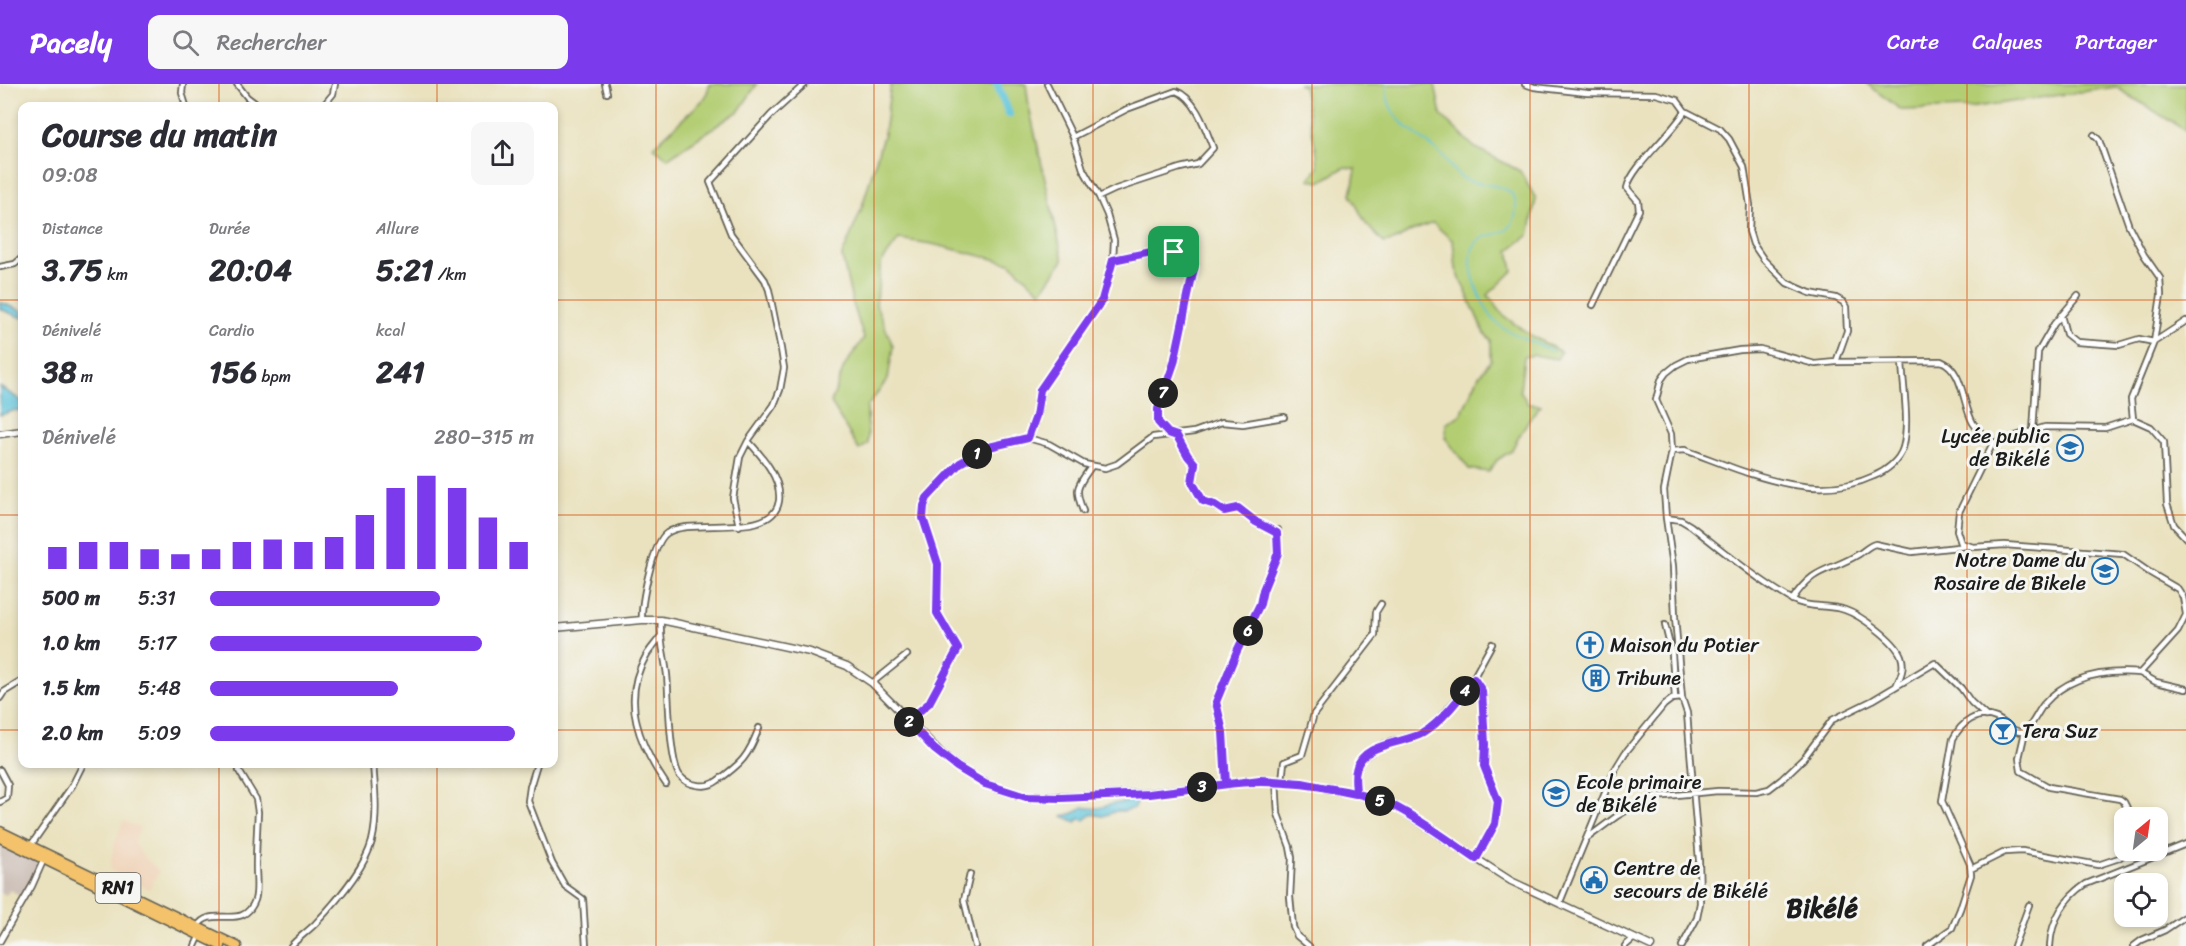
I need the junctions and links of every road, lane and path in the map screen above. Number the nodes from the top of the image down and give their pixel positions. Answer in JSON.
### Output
{"nodes":[{"id":1,"x":183,"y":84,"type":"edge"},
{"id":2,"x":237,"y":84,"type":"edge"},
{"id":3,"x":335,"y":84,"type":"edge"},
{"id":4,"x":605,"y":84,"type":"edge"},
{"id":5,"x":805,"y":84,"type":"edge"},
{"id":6,"x":1047,"y":84,"type":"edge"},
{"id":7,"x":1525,"y":84,"type":"edge"},
{"id":8,"x":607,"y":93,"type":"dead end"},
{"id":9,"x":185,"y":102,"type":"edge"},
{"id":10,"x":254,"y":102,"type":"edge"},
{"id":11,"x":326,"y":102,"type":"edge"},
{"id":12,"x":1685,"y":111,"type":"junction"},
{"id":13,"x":2094,"y":135,"type":"dead end"},
{"id":14,"x":1073,"y":137,"type":"junction"},
{"id":15,"x":1099,"y":197,"type":"junction"},
{"id":16,"x":1113,"y":260,"type":"junction"},
{"id":17,"x":18,"y":261,"type":"edge"},
{"id":18,"x":0,"y":267,"type":"edge"},
{"id":19,"x":2078,"y":296,"type":"dead end"},
{"id":20,"x":1593,"y":305,"type":"dead end"},
{"id":21,"x":2061,"y":315,"type":"junction"},
{"id":22,"x":2186,"y":321,"type":"edge"},
{"id":23,"x":2154,"y":342,"type":"junction"},
{"id":24,"x":1902,"y":361,"type":"junction"},
{"id":25,"x":1836,"y":362,"type":"junction"},
{"id":26,"x":1284,"y":417,"type":"dead end"},
{"id":27,"x":2133,"y":419,"type":"junction"},
{"id":28,"x":2033,"y":430,"type":"junction"},
{"id":29,"x":18,"y":432,"type":"edge"},
{"id":30,"x":0,"y":434,"type":"edge"},
{"id":31,"x":1177,"y":436,"type":"junction"},
{"id":32,"x":1028,"y":438,"type":"junction"},
{"id":33,"x":748,"y":441,"type":"junction"},
{"id":34,"x":1993,"y":443,"type":"junction"},
{"id":35,"x":1672,"y":451,"type":"junction"},
{"id":36,"x":1090,"y":467,"type":"junction"},
{"id":37,"x":1083,"y":511,"type":"dead end"},
{"id":38,"x":1666,"y":518,"type":"junction"},
{"id":39,"x":739,"y":526,"type":"junction"},
{"id":40,"x":2186,"y":538,"type":"edge"},
{"id":41,"x":1967,"y":546,"type":"junction"},
{"id":42,"x":1792,"y":600,"type":"junction"},
{"id":43,"x":1381,"y":603,"type":"dead end"},
{"id":44,"x":2186,"y":614,"type":"edge"},
{"id":45,"x":642,"y":620,"type":"junction"},
{"id":46,"x":662,"y":620,"type":"junction"},
{"id":47,"x":1665,"y":625,"type":"dead end"},
{"id":48,"x":558,"y":628,"type":"edge"},
{"id":49,"x":660,"y":637,"type":"junction"},
{"id":50,"x":1492,"y":644,"type":"dead end"},
{"id":51,"x":907,"y":655,"type":"dead end"},
{"id":52,"x":2140,"y":673,"type":"junction"},
{"id":53,"x":1474,"y":679,"type":"junction"},
{"id":54,"x":18,"y":683,"type":"edge"},
{"id":55,"x":872,"y":683,"type":"junction"},
{"id":56,"x":1896,"y":686,"type":"junction"},
{"id":57,"x":2186,"y":689,"type":"edge"},
{"id":58,"x":0,"y":698,"type":"edge"},
{"id":59,"x":1675,"y":698,"type":"junction"},
{"id":60,"x":1682,"y":698,"type":"junction"},
{"id":61,"x":1986,"y":716,"type":"junction"},
{"id":62,"x":908,"y":721,"type":"junction"},
{"id":63,"x":759,"y":728,"type":"dead end"},
{"id":64,"x":2025,"y":732,"type":"junction"},
{"id":65,"x":81,"y":768,"type":"edge"},
{"id":66,"x":373,"y":768,"type":"edge"},
{"id":67,"x":536,"y":768,"type":"edge"},
{"id":68,"x":0,"y":770,"type":"edge"},
{"id":69,"x":239,"y":771,"type":"dead end"},
{"id":70,"x":1279,"y":781,"type":"junction"},
{"id":71,"x":666,"y":784,"type":"dead end"},
{"id":72,"x":1226,"y":784,"type":"junction"},
{"id":73,"x":1694,"y":793,"type":"junction"},
{"id":74,"x":1356,"y":794,"type":"junction"},
{"id":75,"x":0,"y":802,"type":"edge"},
{"id":76,"x":2126,"y":807,"type":"edge"},
{"id":77,"x":0,"y":831,"type":"edge"},
{"id":78,"x":0,"y":838,"type":"edge"},
{"id":79,"x":1586,"y":839,"type":"junction"},
{"id":80,"x":2186,"y":844,"type":"edge"},
{"id":81,"x":31,"y":845,"type":"junction"},
{"id":82,"x":1476,"y":859,"type":"junction"},
{"id":83,"x":44,"y":860,"type":"junction"},
{"id":84,"x":2114,"y":860,"type":"edge"},
{"id":85,"x":1971,"y":870,"type":"junction"},
{"id":86,"x":970,"y":874,"type":"dead end"},
{"id":87,"x":1560,"y":902,"type":"junction"},
{"id":88,"x":2029,"y":905,"type":"dead end"},
{"id":89,"x":2186,"y":916,"type":"edge"},
{"id":90,"x":198,"y":931,"type":"junction"},
{"id":91,"x":1634,"y":938,"type":"junction"},
{"id":92,"x":0,"y":941,"type":"edge"},
{"id":93,"x":195,"y":946,"type":"edge"},
{"id":94,"x":221,"y":946,"type":"edge"},
{"id":95,"x":237,"y":946,"type":"edge"},
{"id":96,"x":291,"y":946,"type":"edge"},
{"id":97,"x":586,"y":946,"type":"edge"},
{"id":98,"x":975,"y":946,"type":"edge"},
{"id":99,"x":1309,"y":946,"type":"edge"},
{"id":100,"x":1625,"y":946,"type":"edge"},
{"id":101,"x":1651,"y":946,"type":"edge"},
{"id":102,"x":1682,"y":946,"type":"edge"},
{"id":103,"x":1927,"y":946,"type":"edge"},
{"id":104,"x":2014,"y":946,"type":"edge"},
{"id":105,"x":2050,"y":946,"type":"edge"},
{"id":106,"x":2134,"y":946,"type":"edge"}],
"edges":[{"from":1,"to":9,"type":"street"},
{"from":2,"to":10,"type":"street"},
{"from":3,"to":11,"type":"street"},
{"from":4,"to":8,"type":"street"},
{"from":5,"to":33,"type":"street"},
{"from":6,"to":14,"type":"street"},
{"from":7,"to":12,"type":"street"},
{"from":12,"to":20,"type":"street"},
{"from":12,"to":25,"type":"street"},
{"from":13,"to":23,"type":"street"},
{"from":14,"to":15,"type":"street"},
{"from":14,"to":15,"type":"street"},
{"from":15,"to":16,"type":"street"},
{"from":16,"to":31,"type":"street"},
{"from":16,"to":32,"type":"street"},
{"from":17,"to":18,"type":"street"},
{"from":19,"to":21,"type":"street"},
{"from":21,"to":23,"type":"street"},
{"from":21,"to":28,"type":"street"},
{"from":22,"to":23,"type":"street"},
{"from":23,"to":27,"type":"street"},
{"from":24,"to":25,"type":"street"},
{"from":24,"to":34,"type":"street"},
{"from":24,"to":35,"type":"street"},
{"from":25,"to":35,"type":"street"},
{"from":26,"to":31,"type":"street"},
{"from":27,"to":28,"type":"street"},
{"from":27,"to":40,"type":"street"},
{"from":28,"to":34,"type":"street"},
{"from":29,"to":30,"type":"street"},
{"from":31,"to":36,"type":"street"},
{"from":31,"to":72,"type":"street"},
{"from":32,"to":36,"type":"street"},
{"from":32,"to":62,"type":"street"},
{"from":33,"to":39,"type":"street"},
{"from":33,"to":39,"type":"street"},
{"from":34,"to":41,"type":"street"},
{"from":35,"to":38,"type":"street"},
{"from":36,"to":37,"type":"street"},
{"from":38,"to":42,"type":"street"},
{"from":38,"to":60,"type":"street"},
{"from":39,"to":45,"type":"street"},
{"from":41,"to":42,"type":"street"},
{"from":41,"to":44,"type":"street"},
{"from":42,"to":56,"type":"street"},
{"from":43,"to":70,"type":"street"},
{"from":44,"to":52,"type":"street"},
{"from":45,"to":46,"type":"street"},
{"from":45,"to":48,"type":"street"},
{"from":46,"to":49,"type":"street"},
{"from":46,"to":55,"type":"street"},
{"from":47,"to":59,"type":"street"},
{"from":49,"to":63,"type":"street"},
{"from":49,"to":71,"type":"street"},
{"from":50,"to":53,"type":"street"},
{"from":51,"to":55,"type":"street"},
{"from":52,"to":57,"type":"street"},
{"from":52,"to":64,"type":"street"},
{"from":53,"to":74,"type":"street"},
{"from":53,"to":82,"type":"street"},
{"from":54,"to":58,"type":"street"},
{"from":55,"to":62,"type":"street"},
{"from":56,"to":61,"type":"street"},
{"from":56,"to":73,"type":"street"},
{"from":59,"to":60,"type":"street"},
{"from":59,"to":79,"type":"street"},
{"from":60,"to":73,"type":"street"},
{"from":61,"to":64,"type":"street"},
{"from":61,"to":85,"type":"street"},
{"from":62,"to":72,"type":"street"},
{"from":64,"to":76,"type":"street"},
{"from":65,"to":81,"type":"street"},
{"from":66,"to":96,"type":"street"},
{"from":67,"to":97,"type":"street"},
{"from":68,"to":75,"type":"street"},
{"from":69,"to":90,"type":"street"},
{"from":70,"to":72,"type":"street"},
{"from":70,"to":74,"type":"street"},
{"from":70,"to":99,"type":"street"},
{"from":73,"to":79,"type":"street"},
{"from":73,"to":102,"type":"street"},
{"from":74,"to":82,"type":"street"},
{"from":77,"to":81,"type":"highway","number":"RN1"},
{"from":78,"to":83,"type":"highway","number":"RN1"},
{"from":79,"to":87,"type":"street"},
{"from":80,"to":105,"type":"street"},
{"from":81,"to":90,"type":"highway","number":"RN1"},
{"from":82,"to":87,"type":"street"},
{"from":83,"to":90,"type":"highway","number":"RN1"},
{"from":83,"to":92,"type":"street"},
{"from":84,"to":85,"type":"street"},
{"from":85,"to":103,"type":"street"},
{"from":86,"to":98,"type":"street"},
{"from":87,"to":91,"type":"street"},
{"from":88,"to":104,"type":"street"},
{"from":89,"to":106,"type":"street"},
{"from":90,"to":93,"type":"street"},
{"from":90,"to":94,"type":"highway","number":"RN1"},
{"from":90,"to":95,"type":"highway","number":"RN1"},
{"from":91,"to":100,"type":"street"},
{"from":91,"to":101,"type":"street"}]}
